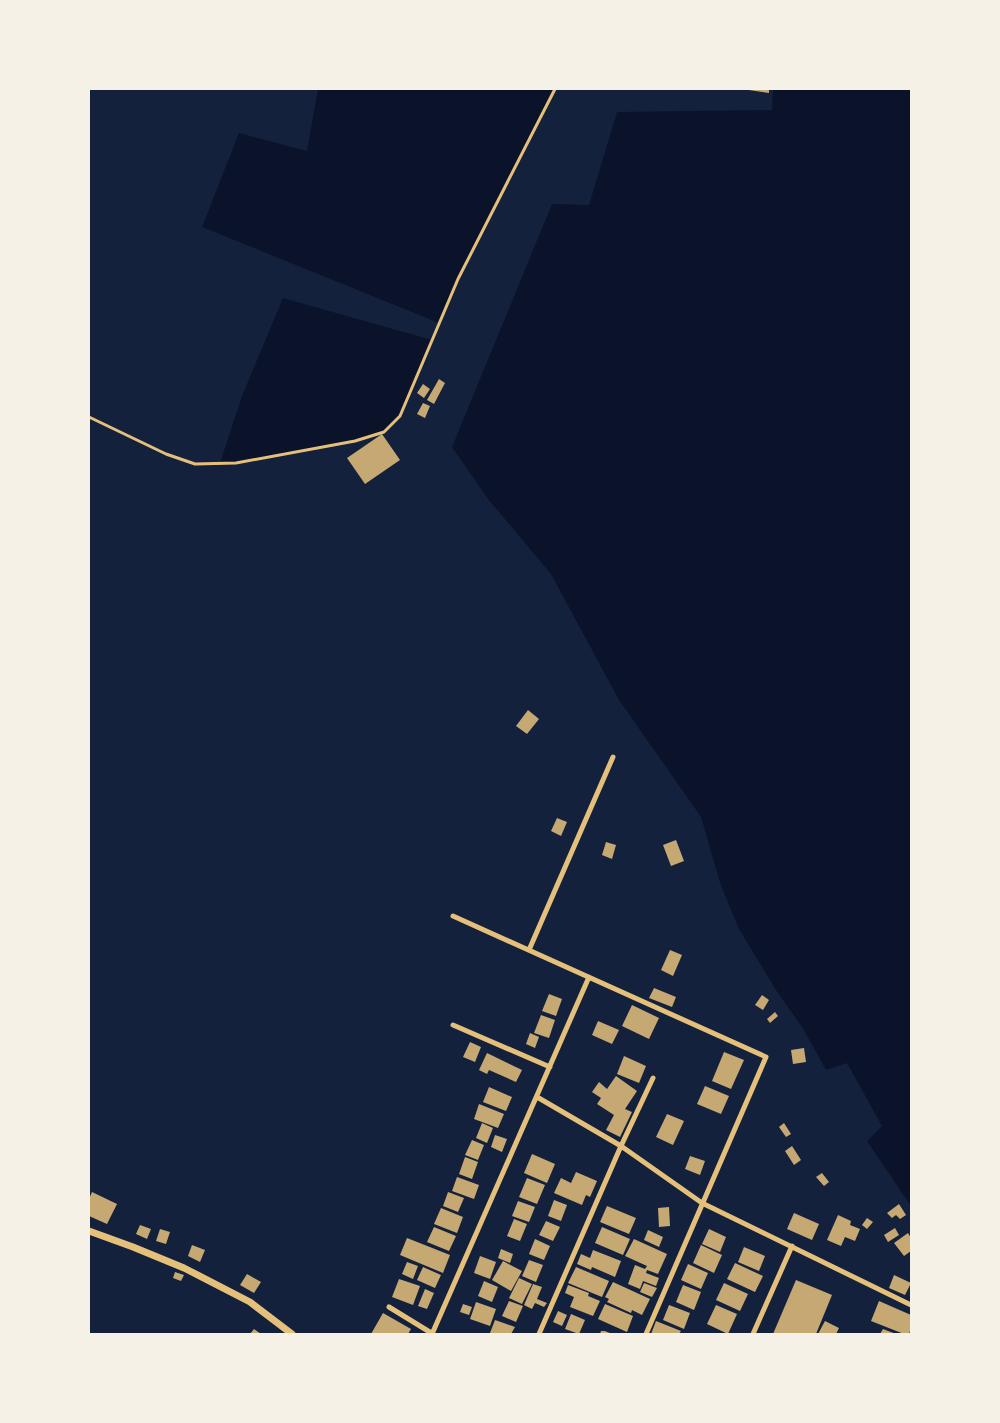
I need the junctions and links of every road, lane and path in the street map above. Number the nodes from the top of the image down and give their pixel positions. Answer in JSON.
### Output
{"nodes":[{"id":1,"x":555,"y":89,"type":"edge"},
{"id":2,"x":89,"y":417,"type":"edge"},
{"id":3,"x":613,"y":757,"type":"dead end"},
{"id":4,"x":453,"y":916,"type":"dead end"},
{"id":5,"x":529,"y":950,"type":"junction"},
{"id":6,"x":589,"y":977,"type":"junction"},
{"id":7,"x":453,"y":1025,"type":"dead end"},
{"id":8,"x":550,"y":1067,"type":"junction"},
{"id":9,"x":653,"y":1078,"type":"dead end"},
{"id":10,"x":538,"y":1097,"type":"junction"},
{"id":11,"x":621,"y":1146,"type":"junction"},
{"id":12,"x":702,"y":1203,"type":"junction"},
{"id":13,"x":89,"y":1231,"type":"edge"},
{"id":14,"x":792,"y":1246,"type":"junction"},
{"id":15,"x":911,"y":1305,"type":"edge"},
{"id":16,"x":389,"y":1307,"type":"dead end"},
{"id":17,"x":292,"y":1334,"type":"edge"},
{"id":18,"x":432,"y":1334,"type":"edge"},
{"id":19,"x":539,"y":1334,"type":"edge"},
{"id":20,"x":646,"y":1334,"type":"edge"},
{"id":21,"x":753,"y":1334,"type":"edge"}],
"edges":[{"from":1,"to":2,"type":"lane"},
{"from":3,"to":5,"type":"street"},
{"from":4,"to":5,"type":"street"},
{"from":5,"to":6,"type":"street"},
{"from":6,"to":8,"type":"street"},
{"from":6,"to":12,"type":"street"},
{"from":7,"to":8,"type":"street"},
{"from":8,"to":10,"type":"street"},
{"from":9,"to":11,"type":"street"},
{"from":10,"to":11,"type":"street"},
{"from":10,"to":18,"type":"street"},
{"from":11,"to":12,"type":"street"},
{"from":11,"to":19,"type":"street"},
{"from":12,"to":14,"type":"street"},
{"from":12,"to":20,"type":"street"},
{"from":13,"to":17,"type":"street"},
{"from":14,"to":15,"type":"street"},
{"from":14,"to":21,"type":"street"},
{"from":16,"to":18,"type":"street"}]}
